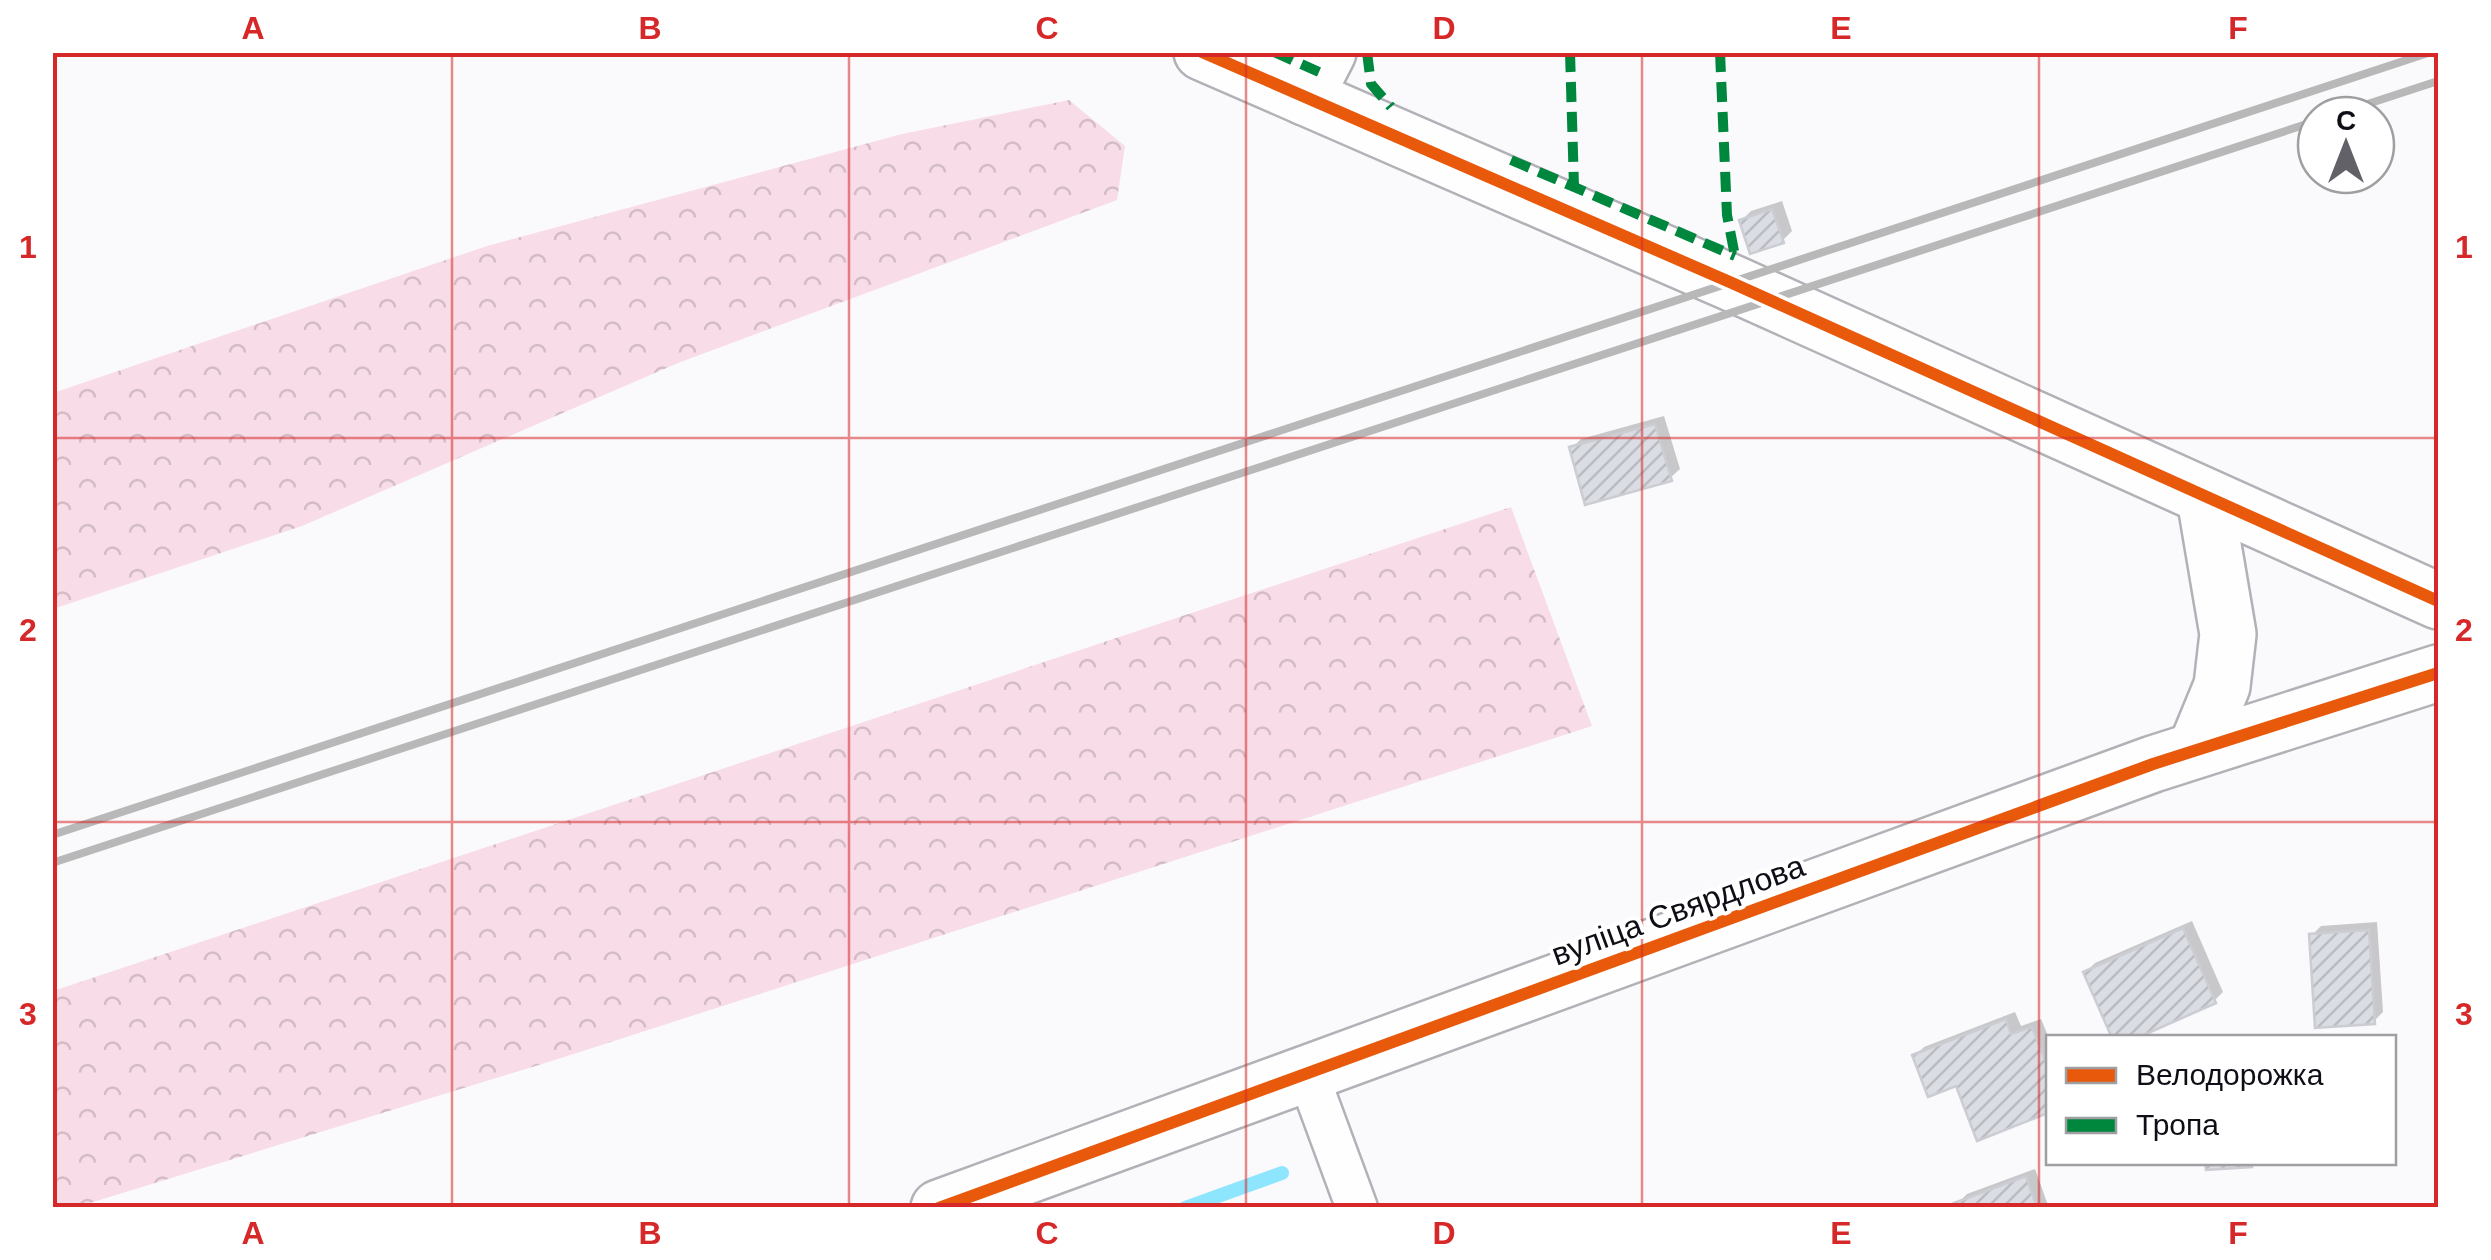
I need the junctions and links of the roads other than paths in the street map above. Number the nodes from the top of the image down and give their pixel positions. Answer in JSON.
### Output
{"nodes":[{"id":1,"x":1202,"y":52,"type":"edge"},
{"id":2,"x":1317,"y":75,"type":"edge"},
{"id":3,"x":2205,"y":498,"type":"junction"},
{"id":4,"x":2438,"y":601,"type":"edge"},
{"id":5,"x":2438,"y":673,"type":"edge"},
{"id":6,"x":2196,"y":750,"type":"junction"},
{"id":7,"x":1308,"y":1076,"type":"junction"},
{"id":8,"x":940,"y":1208,"type":"edge"},
{"id":9,"x":1357,"y":1208,"type":"edge"}],
"edges":[{"from":1,"to":2,"type":"street"},
{"from":2,"to":3,"type":"street"},
{"from":3,"to":4,"type":"street"},
{"from":3,"to":6,"type":"street"},
{"from":5,"to":6,"type":"street","name":"вуліца Свярдлова"},
{"from":6,"to":7,"type":"street","name":"вуліца Свярдлова"},
{"from":7,"to":8,"type":"street","name":"вуліца Свярдлова"},
{"from":7,"to":9,"type":"street"}]}
